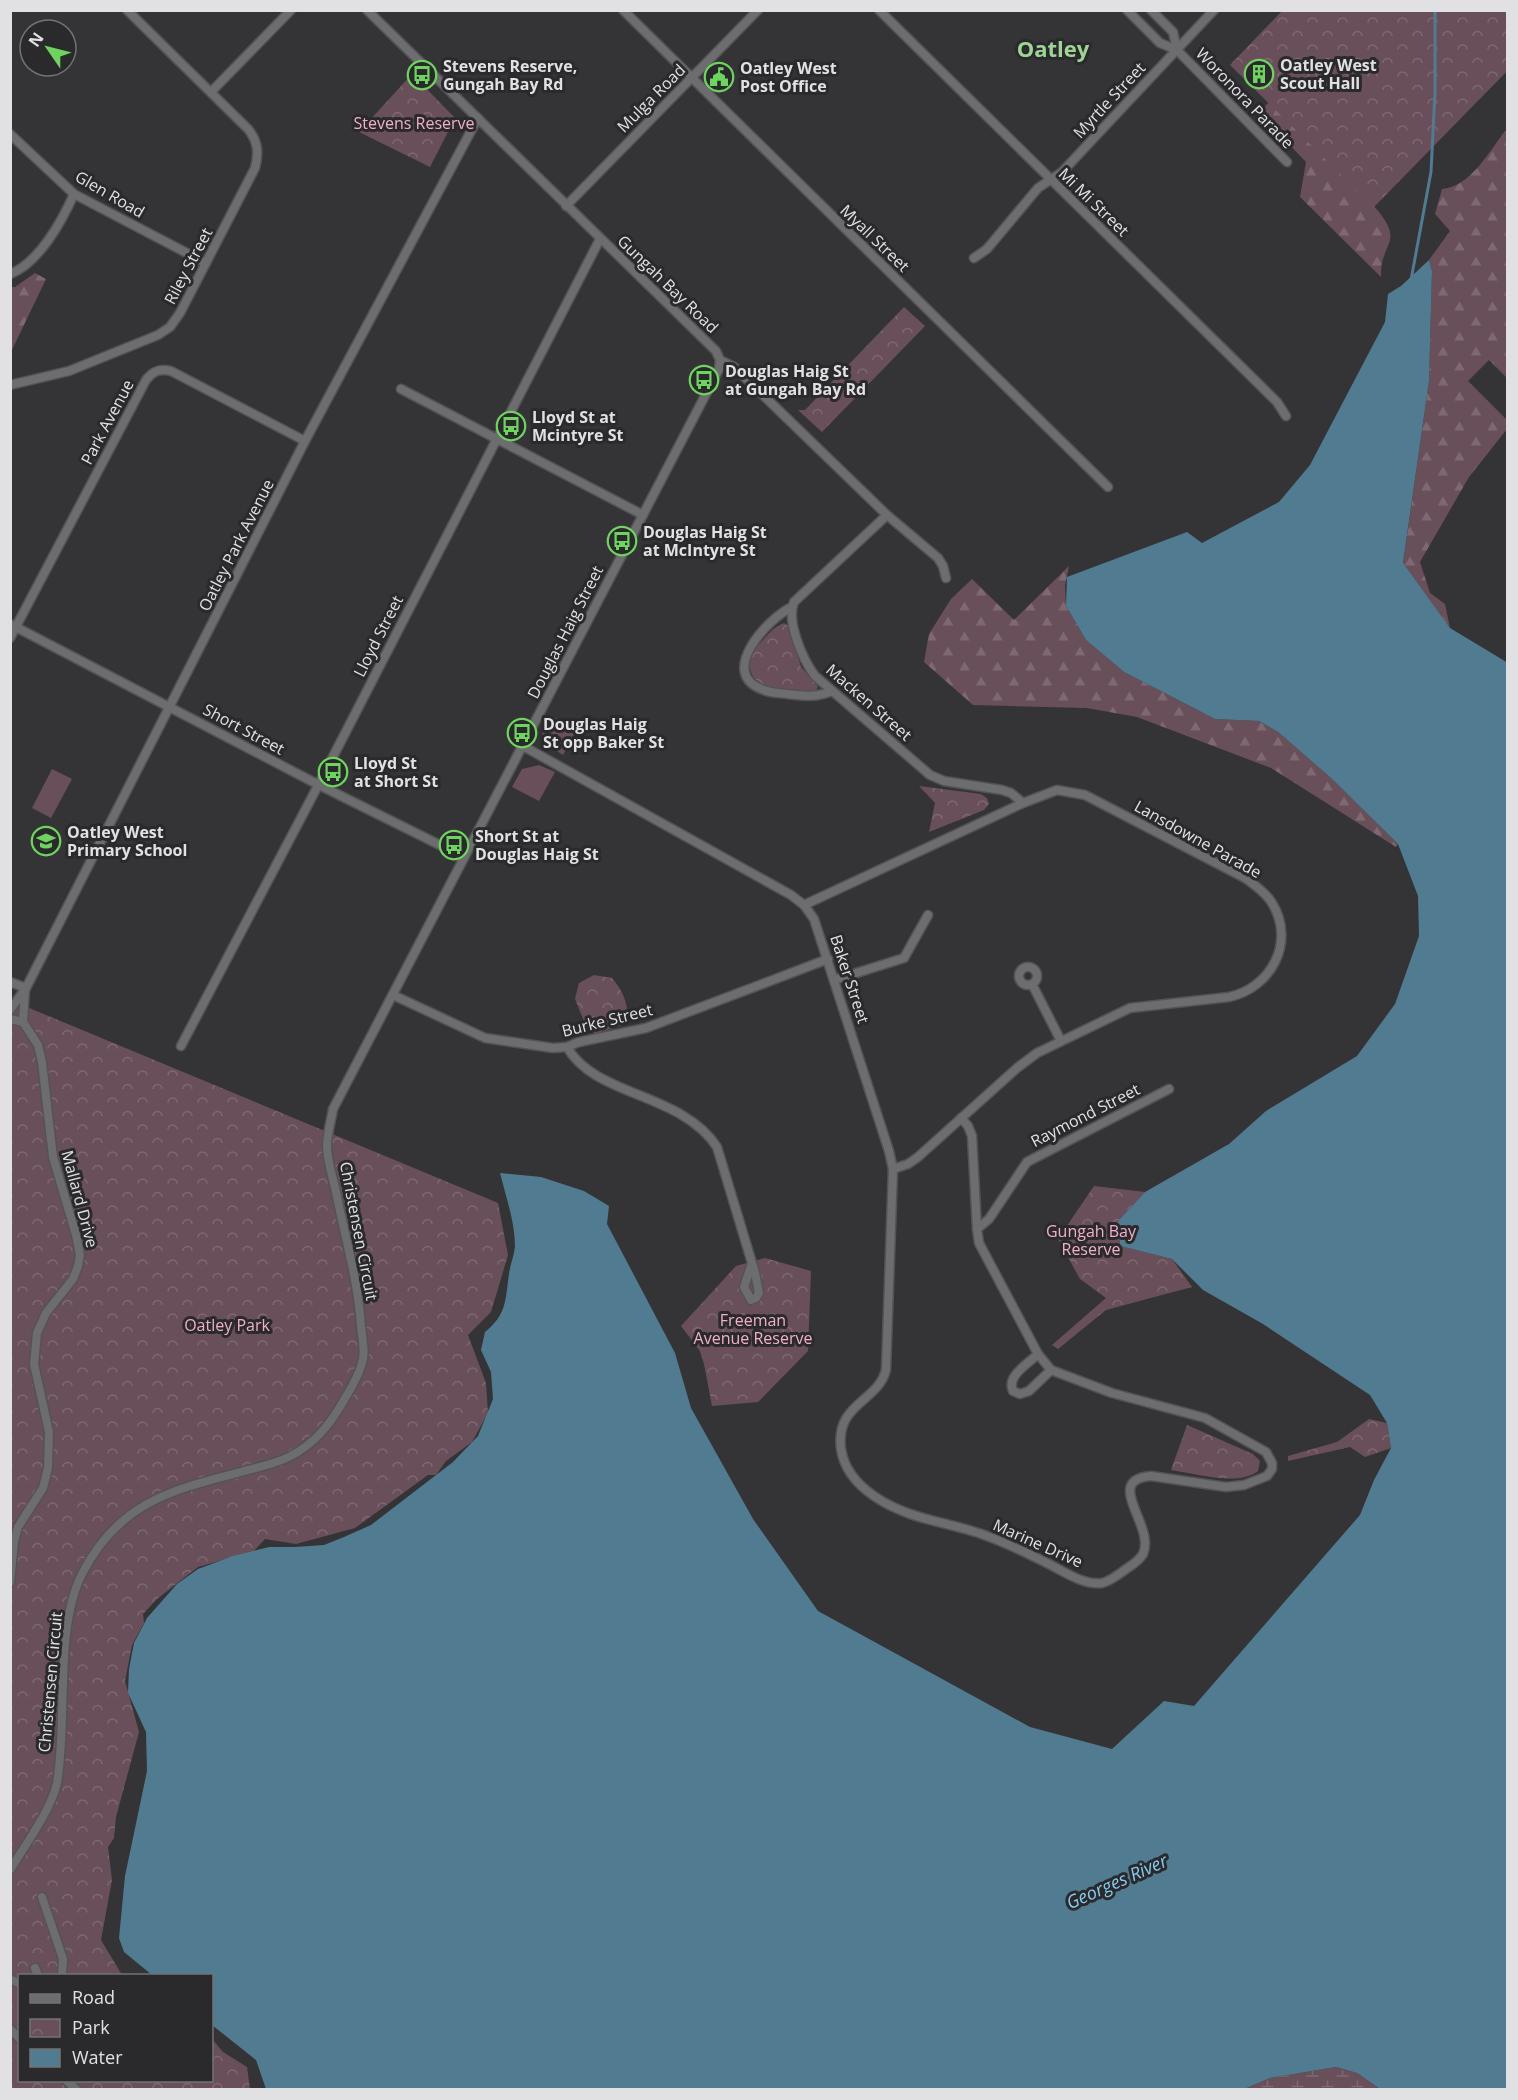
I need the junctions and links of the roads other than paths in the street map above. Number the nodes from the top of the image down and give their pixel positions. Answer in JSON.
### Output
{"nodes":[{"id":1,"x":127,"y":10,"type":"edge"},
{"id":2,"x":291,"y":10,"type":"edge"},
{"id":3,"x":366,"y":10,"type":"edge"},
{"id":4,"x":623,"y":10,"type":"edge"},
{"id":5,"x":758,"y":10,"type":"edge"},
{"id":6,"x":879,"y":10,"type":"edge"},
{"id":7,"x":1127,"y":10,"type":"edge"},
{"id":8,"x":1151,"y":10,"type":"edge"},
{"id":9,"x":1214,"y":10,"type":"edge"},
{"id":10,"x":1177,"y":50,"type":"junction"},
{"id":11,"x":691,"y":78,"type":"junction"},
{"id":12,"x":211,"y":92,"type":"junction"},
{"id":13,"x":477,"y":118,"type":"junction"},
{"id":14,"x":10,"y":134,"type":"edge"},
{"id":15,"x":1287,"y":162,"type":"dead end"},
{"id":16,"x":1050,"y":180,"type":"junction"},
{"id":17,"x":74,"y":194,"type":"junction"},
{"id":18,"x":566,"y":206,"type":"junction"},
{"id":19,"x":600,"y":240,"type":"junction"},
{"id":20,"x":974,"y":258,"type":"dead end"},
{"id":21,"x":206,"y":263,"type":"junction"},
{"id":22,"x":10,"y":274,"type":"edge"},
{"id":23,"x":720,"y":360,"type":"junction"},
{"id":24,"x":10,"y":385,"type":"edge"},
{"id":25,"x":401,"y":389,"type":"dead end"},
{"id":26,"x":1286,"y":416,"type":"dead end"},
{"id":27,"x":497,"y":438,"type":"junction"},
{"id":28,"x":305,"y":441,"type":"junction"},
{"id":29,"x":1108,"y":487,"type":"dead end"},
{"id":30,"x":643,"y":515,"type":"junction"},
{"id":31,"x":887,"y":515,"type":"junction"},
{"id":32,"x":946,"y":578,"type":"dead end"},
{"id":33,"x":792,"y":607,"type":"junction"},
{"id":34,"x":14,"y":626,"type":"edge"},
{"id":35,"x":10,"y":638,"type":"edge"},
{"id":36,"x":832,"y":691,"type":"junction"},
{"id":37,"x":171,"y":707,"type":"junction"},
{"id":38,"x":523,"y":746,"type":"junction"},
{"id":39,"x":319,"y":785,"type":"junction"},
{"id":40,"x":1023,"y":802,"type":"junction"},
{"id":41,"x":464,"y":858,"type":"junction"},
{"id":42,"x":804,"y":905,"type":"junction"},
{"id":43,"x":928,"y":915,"type":"dead end"},
{"id":44,"x":828,"y":959,"type":"junction"},
{"id":45,"x":834,"y":980,"type":"junction"},
{"id":46,"x":10,"y":982,"type":"edge"},
{"id":47,"x":1032,"y":984,"type":"dead end"},
{"id":48,"x":26,"y":988,"type":"junction"},
{"id":49,"x":393,"y":995,"type":"junction"},
{"id":50,"x":10,"y":1010,"type":"edge"},
{"id":51,"x":10,"y":1019,"type":"edge"},
{"id":52,"x":23,"y":1022,"type":"junction"},
{"id":53,"x":1061,"y":1041,"type":"junction"},
{"id":54,"x":181,"y":1046,"type":"dead end"},
{"id":55,"x":567,"y":1047,"type":"junction"},
{"id":56,"x":1169,"y":1089,"type":"dead end"},
{"id":57,"x":333,"y":1109,"type":"joint"},
{"id":58,"x":961,"y":1118,"type":"junction"},
{"id":59,"x":893,"y":1169,"type":"junction"},
{"id":60,"x":977,"y":1229,"type":"junction"},
{"id":61,"x":752,"y":1263,"type":"dead end"},
{"id":62,"x":1038,"y":1354,"type":"junction"},
{"id":63,"x":1052,"y":1370,"type":"junction"},
{"id":64,"x":881,"y":1382,"type":"joint"},
{"id":65,"x":10,"y":1582,"type":"edge"},
{"id":66,"x":10,"y":1870,"type":"edge"},
{"id":67,"x":42,"y":1897,"type":"dead end"},
{"id":68,"x":62,"y":1974,"type":"edge"}],
"edges":[{"from":1,"to":12,"type":"street"},
{"from":2,"to":12,"type":"street"},
{"from":3,"to":13,"type":"street","name":"Gungah Bay Road"},
{"from":4,"to":11,"type":"street","name":"Myall Street"},
{"from":5,"to":11,"type":"street","name":"Mulga Road"},
{"from":6,"to":16,"type":"street","name":"Mi Mi Street"},
{"from":7,"to":10,"type":"street","name":"Woronora Parade"},
{"from":8,"to":10,"type":"street"},
{"from":9,"to":10,"type":"street","name":"Myrtle Street"},
{"from":10,"to":15,"type":"street","name":"Woronora Parade"},
{"from":10,"to":16,"type":"street","name":"Myrtle Street"},
{"from":11,"to":18,"type":"street","name":"Mulga Road"},
{"from":11,"to":29,"type":"street","name":"Myall Street"},
{"from":12,"to":21,"type":"street","name":"Riley Street"},
{"from":13,"to":18,"type":"street","name":"Gungah Bay Road"},
{"from":13,"to":28,"type":"street","name":"Oatley Park Avenue"},
{"from":14,"to":17,"type":"street","name":"Glen Road"},
{"from":16,"to":20,"type":"street","name":"Myrtle Street"},
{"from":16,"to":26,"type":"street","name":"Mi Mi Street"},
{"from":17,"to":21,"type":"street","name":"Glen Road"},
{"from":17,"to":22,"type":"street"},
{"from":18,"to":19,"type":"street","name":"Gungah Bay Road"},
{"from":19,"to":23,"type":"street","name":"Gungah Bay Road"},
{"from":19,"to":27,"type":"street","name":"Lloyd Street"},
{"from":21,"to":24,"type":"street","name":"Riley Street"},
{"from":23,"to":30,"type":"street","name":"Douglas Haig Street"},
{"from":23,"to":31,"type":"street","name":"Gungah Bay Road"},
{"from":25,"to":27,"type":"street"},
{"from":27,"to":30,"type":"street"},
{"from":27,"to":39,"type":"street","name":"Lloyd Street"},
{"from":28,"to":34,"type":"street","name":"Park Avenue"},
{"from":28,"to":37,"type":"street","name":"Oatley Park Avenue"},
{"from":30,"to":38,"type":"street","name":"Douglas Haig Street"},
{"from":31,"to":32,"type":"street","name":"Gungah Bay Road"},
{"from":31,"to":33,"type":"street"},
{"from":33,"to":36,"type":"street","name":"Macken Street"},
{"from":33,"to":36,"type":"street"},
{"from":34,"to":35,"type":"street","name":"Park Avenue"},
{"from":34,"to":37,"type":"street","name":"Short Street"},
{"from":36,"to":40,"type":"street","name":"Macken Street"},
{"from":37,"to":39,"type":"street","name":"Short Street"},
{"from":37,"to":48,"type":"street","name":"Oatley Park Avenue"},
{"from":38,"to":41,"type":"street","name":"Douglas Haig Street"},
{"from":38,"to":42,"type":"street","name":"Baker Street"},
{"from":39,"to":41,"type":"street","name":"Short Street"},
{"from":39,"to":54,"type":"street","name":"Lloyd Street"},
{"from":40,"to":42,"type":"street","name":"Lansdowne Parade"},
{"from":40,"to":53,"type":"street","name":"Lansdowne Parade"},
{"from":41,"to":49,"type":"street","name":"Douglas Haig Street"},
{"from":42,"to":44,"type":"street","name":"Baker Street"},
{"from":43,"to":45,"type":"street"},
{"from":44,"to":45,"type":"street","name":"Baker Street"},
{"from":44,"to":55,"type":"street","name":"Burke Street"},
{"from":45,"to":59,"type":"street","name":"Baker Street"},
{"from":46,"to":48,"type":"street"},
{"from":47,"to":53,"type":"street"},
{"from":48,"to":50,"type":"street"},
{"from":48,"to":52,"type":"street"},
{"from":49,"to":55,"type":"street","name":"Burke Street"},
{"from":49,"to":57,"type":"street","name":"Douglas Haig Street"},
{"from":51,"to":52,"type":"street"},
{"from":52,"to":65,"type":"street","name":"Mallard Drive"},
{"from":53,"to":58,"type":"street","name":"Lansdowne Parade"},
{"from":55,"to":61,"type":"street"},
{"from":56,"to":60,"type":"street","name":"Raymond Street"},
{"from":57,"to":66,"type":"street","name":"Christensen Circuit"},
{"from":58,"to":59,"type":"street","name":"Lansdowne Parade"},
{"from":58,"to":60,"type":"street","name":"Marine Drive"},
{"from":59,"to":64,"type":"street","name":"Baker Street"},
{"from":60,"to":62,"type":"street","name":"Marine Drive"},
{"from":62,"to":63,"type":"street","name":"Marine Drive"},
{"from":62,"to":63,"type":"street"},
{"from":63,"to":64,"type":"street","name":"Marine Drive"},
{"from":67,"to":68,"type":"street"}]}
